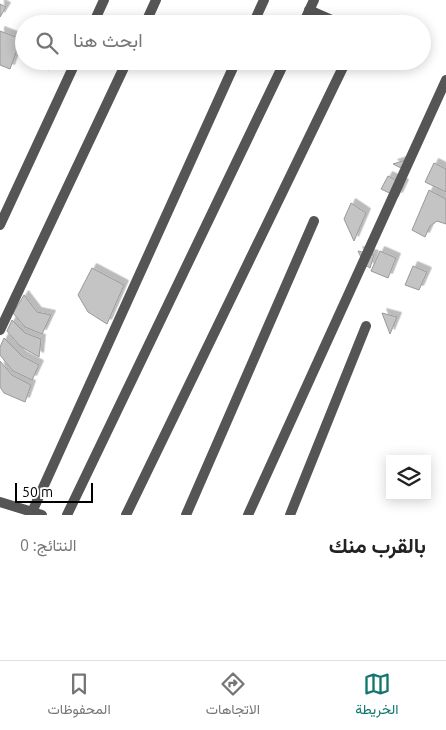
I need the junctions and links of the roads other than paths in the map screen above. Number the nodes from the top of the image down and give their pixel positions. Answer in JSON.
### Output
{"nodes":[{"id":1,"x":104,"y":0,"type":"edge"},
{"id":2,"x":156,"y":0,"type":"edge"},
{"id":3,"x":264,"y":0,"type":"edge"},
{"id":4,"x":312,"y":5,"type":"edge"},
{"id":5,"x":97,"y":15,"type":"edge"},
{"id":6,"x":149,"y":15,"type":"edge"},
{"id":7,"x":257,"y":15,"type":"edge"},
{"id":8,"x":327,"y":15,"type":"edge"},
{"id":9,"x":72,"y":70,"type":"edge"},
{"id":10,"x":123,"y":70,"type":"edge"},
{"id":11,"x":232,"y":70,"type":"edge"},
{"id":12,"x":281,"y":70,"type":"edge"},
{"id":13,"x":342,"y":70,"type":"edge"},
{"id":14,"x":446,"y":80,"type":"edge"},
{"id":15,"x":4,"y":208,"type":"edge"},
{"id":16,"x":314,"y":222,"type":"dead end"},
{"id":17,"x":0,"y":225,"type":"edge"},
{"id":18,"x":366,"y":326,"type":"dead end"},
{"id":19,"x":0,"y":330,"type":"edge"},
{"id":20,"x":0,"y":502,"type":"edge"},
{"id":21,"x":37,"y":514,"type":"edge"},
{"id":22,"x":67,"y":515,"type":"edge"},
{"id":23,"x":126,"y":515,"type":"edge"},
{"id":24,"x":186,"y":515,"type":"edge"},
{"id":25,"x":248,"y":515,"type":"edge"},
{"id":26,"x":290,"y":515,"type":"edge"}],
"edges":[{"from":1,"to":5,"type":"street"},
{"from":2,"to":6,"type":"street"},
{"from":3,"to":7,"type":"street"},
{"from":4,"to":8,"type":"street"},
{"from":9,"to":15,"type":"street"},
{"from":10,"to":19,"type":"street"},
{"from":11,"to":21,"type":"street"},
{"from":12,"to":22,"type":"street"},
{"from":13,"to":23,"type":"street"},
{"from":14,"to":25,"type":"street"},
{"from":15,"to":17,"type":"street"},
{"from":16,"to":24,"type":"street"},
{"from":18,"to":26,"type":"street"},
{"from":20,"to":21,"type":"street"}]}
